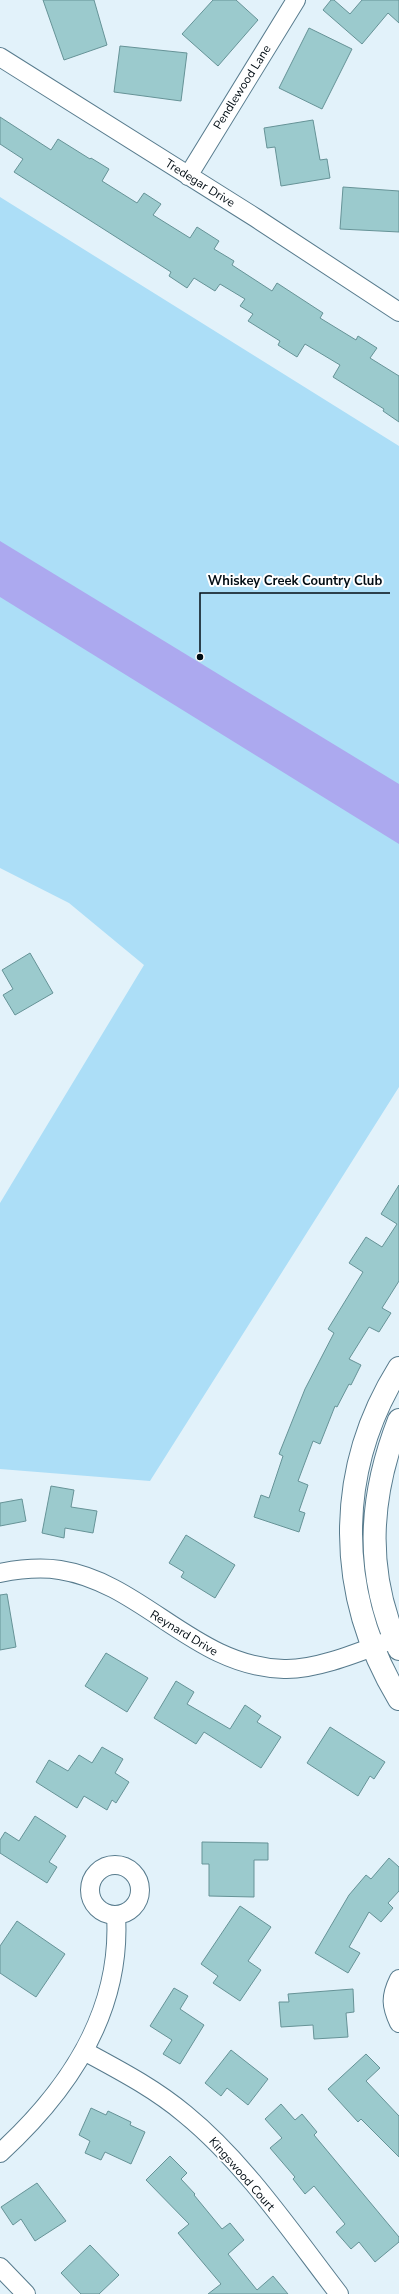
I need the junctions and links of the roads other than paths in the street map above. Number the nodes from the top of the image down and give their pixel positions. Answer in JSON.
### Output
{"nodes":[{"id":1,"x":296,"y":0,"type":"edge"},
{"id":2,"x":0,"y":58,"type":"edge"},
{"id":3,"x":188,"y":176,"type":"junction"},
{"id":4,"x":399,"y":312,"type":"edge"},
{"id":5,"x":399,"y":1368,"type":"edge"},
{"id":6,"x":399,"y":1420,"type":"edge"},
{"id":7,"x":0,"y":1573,"type":"edge"},
{"id":8,"x":397,"y":1643,"type":"edge"},
{"id":9,"x":372,"y":1647,"type":"junction"},
{"id":10,"x":399,"y":1699,"type":"edge"},
{"id":11,"x":116,"y":1915,"type":"dead end"},
{"id":12,"x":399,"y":1979,"type":"edge"},
{"id":13,"x":399,"y":2023,"type":"edge"},
{"id":14,"x":84,"y":2051,"type":"junction"},
{"id":15,"x":0,"y":2153,"type":"edge"},
{"id":16,"x":0,"y":2267,"type":"edge"},
{"id":17,"x":26,"y":2294,"type":"edge"},
{"id":18,"x":339,"y":2294,"type":"edge"}],
"edges":[{"from":1,"to":3,"type":"street","name":"Pendlewood Lane"},
{"from":2,"to":3,"type":"street","name":"Tredegar Drive"},
{"from":3,"to":4,"type":"street","name":"Tredegar Drive"},
{"from":5,"to":9,"type":"street"},
{"from":6,"to":8,"type":"street"},
{"from":7,"to":9,"type":"street","name":"Reynard Drive"},
{"from":8,"to":9,"type":"street","name":"Reynard Drive"},
{"from":9,"to":10,"type":"street"},
{"from":11,"to":14,"type":"street"},
{"from":12,"to":13,"type":"street"},
{"from":14,"to":15,"type":"street"},
{"from":14,"to":18,"type":"street","name":"Kingswood Court"},
{"from":16,"to":17,"type":"street"}]}
